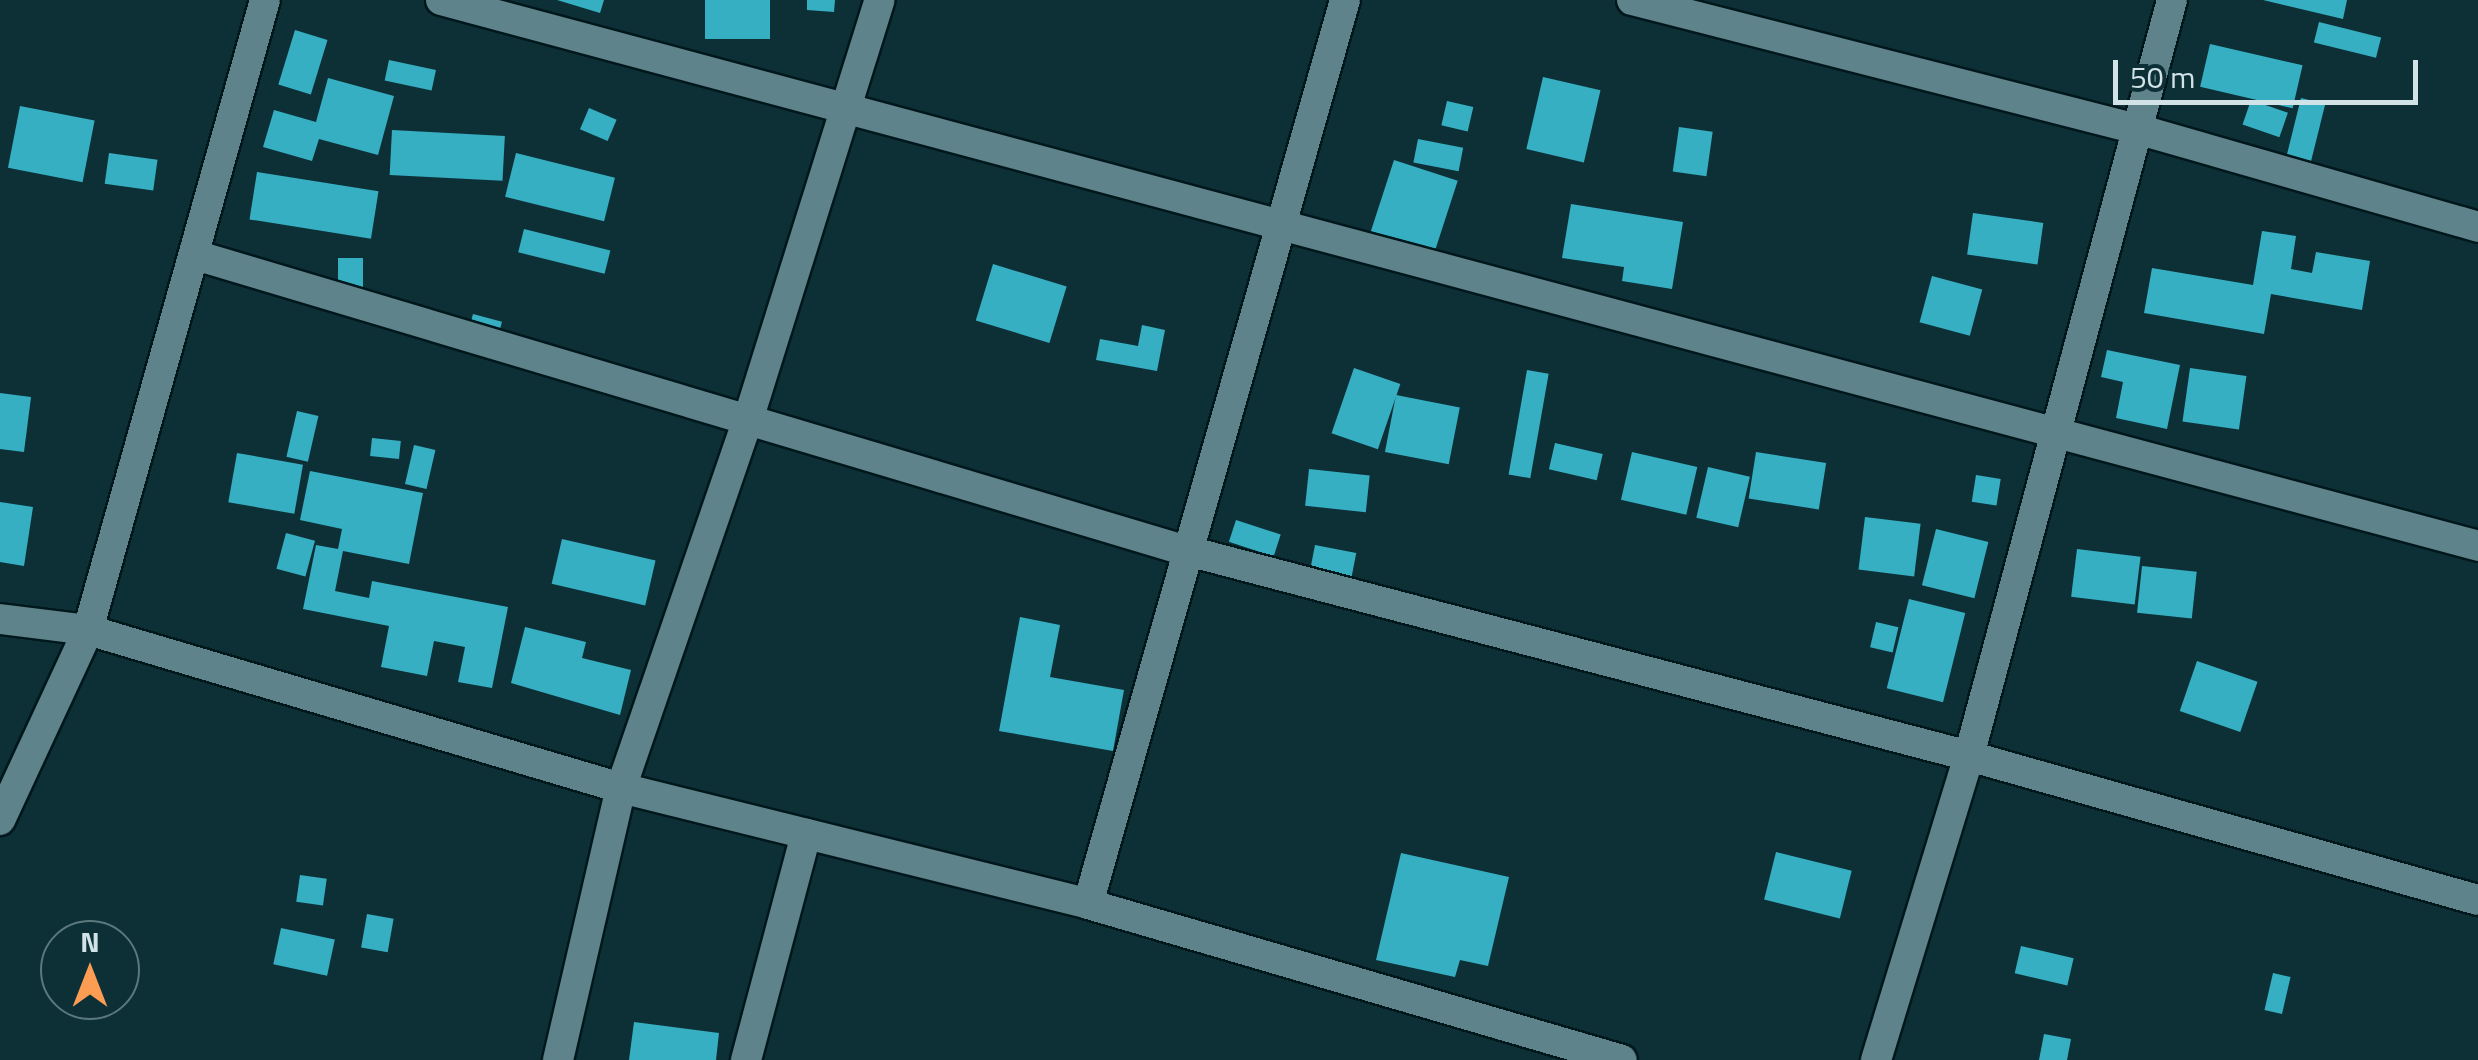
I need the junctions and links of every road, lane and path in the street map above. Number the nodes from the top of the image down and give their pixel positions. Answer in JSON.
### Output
{"nodes":[{"id":1,"x":265,"y":0,"type":"edge"},
{"id":2,"x":441,"y":0,"type":"edge"},
{"id":3,"x":880,"y":0,"type":"edge"},
{"id":4,"x":1345,"y":0,"type":"edge"},
{"id":5,"x":1632,"y":0,"type":"edge"},
{"id":6,"x":2172,"y":0,"type":"edge"},
{"id":7,"x":845,"y":105,"type":"junction"},
{"id":8,"x":2138,"y":129,"type":"junction"},
{"id":9,"x":1280,"y":224,"type":"junction"},
{"id":10,"x":2478,"y":227,"type":"edge"},
{"id":11,"x":196,"y":255,"type":"junction"},
{"id":12,"x":748,"y":420,"type":"junction"},
{"id":13,"x":2056,"y":434,"type":"junction"},
{"id":14,"x":2478,"y":546,"type":"edge"},
{"id":15,"x":1184,"y":550,"type":"junction"},
{"id":16,"x":0,"y":619,"type":"edge"},
{"id":17,"x":88,"y":630,"type":"junction"},
{"id":18,"x":1970,"y":756,"type":"junction"},
{"id":19,"x":621,"y":788,"type":"junction"},
{"id":20,"x":0,"y":820,"type":"edge"},
{"id":21,"x":806,"y":834,"type":"junction"},
{"id":22,"x":2478,"y":900,"type":"edge"},
{"id":23,"x":1088,"y":904,"type":"junction"},
{"id":24,"x":558,"y":1060,"type":"edge"},
{"id":25,"x":746,"y":1060,"type":"edge"},
{"id":26,"x":1622,"y":1060,"type":"edge"},
{"id":27,"x":1876,"y":1060,"type":"edge"}],
"edges":[{"from":1,"to":11,"type":"street"},
{"from":2,"to":7,"type":"street"},
{"from":3,"to":7,"type":"street"},
{"from":4,"to":9,"type":"street"},
{"from":5,"to":8,"type":"street"},
{"from":6,"to":8,"type":"street"},
{"from":7,"to":9,"type":"street"},
{"from":7,"to":12,"type":"street"},
{"from":8,"to":10,"type":"street"},
{"from":8,"to":13,"type":"street"},
{"from":9,"to":13,"type":"street"},
{"from":9,"to":15,"type":"street"},
{"from":11,"to":12,"type":"street"},
{"from":11,"to":17,"type":"street"},
{"from":12,"to":15,"type":"street"},
{"from":12,"to":19,"type":"street"},
{"from":13,"to":14,"type":"street"},
{"from":13,"to":18,"type":"street"},
{"from":15,"to":18,"type":"street"},
{"from":15,"to":23,"type":"street"},
{"from":16,"to":17,"type":"street"},
{"from":17,"to":19,"type":"street"},
{"from":17,"to":20,"type":"street"},
{"from":18,"to":22,"type":"street"},
{"from":18,"to":27,"type":"street"},
{"from":19,"to":21,"type":"street"},
{"from":19,"to":24,"type":"street"},
{"from":21,"to":23,"type":"street"},
{"from":21,"to":25,"type":"street"},
{"from":23,"to":26,"type":"street"}]}
